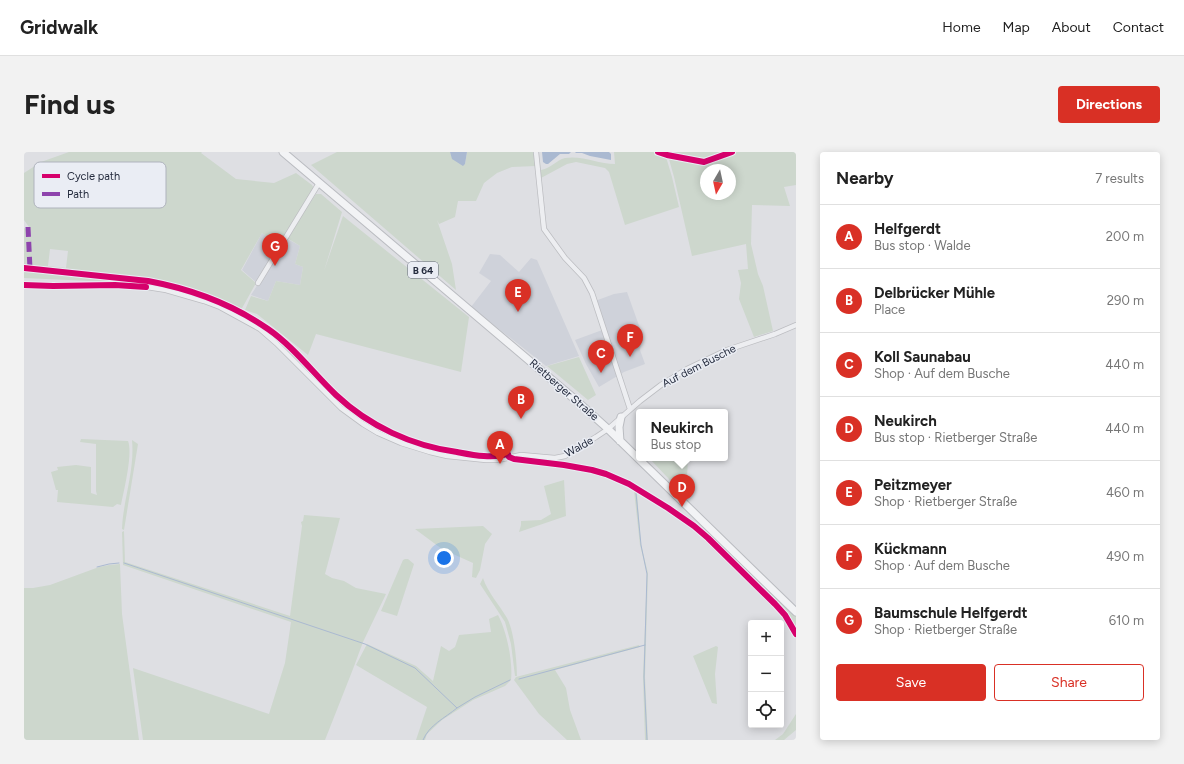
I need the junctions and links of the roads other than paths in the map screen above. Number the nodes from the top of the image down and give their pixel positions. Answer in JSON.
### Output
{"nodes":[{"id":1,"x":283,"y":152,"type":"edge"},
{"id":2,"x":536,"y":152,"type":"edge"},
{"id":3,"x":658,"y":152,"type":"edge"},
{"id":4,"x":732,"y":152,"type":"edge"},
{"id":5,"x":320,"y":183,"type":"junction"},
{"id":6,"x":258,"y":283,"type":"dead end"},
{"id":7,"x":24,"y":285,"type":"edge"},
{"id":8,"x":796,"y":325,"type":"edge"},
{"id":9,"x":630,"y":409,"type":"junction"},
{"id":10,"x":621,"y":418,"type":"junction"},
{"id":11,"x":608,"y":429,"type":"junction"},
{"id":12,"x":620,"y":441,"type":"junction"},
{"id":13,"x":636,"y":457,"type":"edge"},
{"id":14,"x":640,"y":461,"type":"edge"},
{"id":15,"x":796,"y":612,"type":"edge"}],
"edges":[{"from":1,"to":5,"type":"main road","name":"Rietberger Straße","number":"B 64"},
{"from":2,"to":9,"type":"street"},
{"from":3,"to":4,"type":"street"},
{"from":5,"to":6,"type":"street"},
{"from":5,"to":11,"type":"main road","name":"Rietberger Straße","number":"B 64"},
{"from":7,"to":11,"type":"street","name":"Walde"},
{"from":8,"to":9,"type":"street","name":"Auf dem Busche"},
{"from":9,"to":10,"type":"street","name":"Auf dem Busche"},
{"from":10,"to":11,"type":"street","name":"Auf dem Busche"},
{"from":10,"to":12,"type":"main road"},
{"from":11,"to":12,"type":"main road","name":"Rietberger Straße","number":"B 64"},
{"from":12,"to":13,"type":"main road","name":"Rietberger Straße","number":"B 64"},
{"from":14,"to":15,"type":"main road","name":"Rietberger Straße","number":"B 64"}]}
